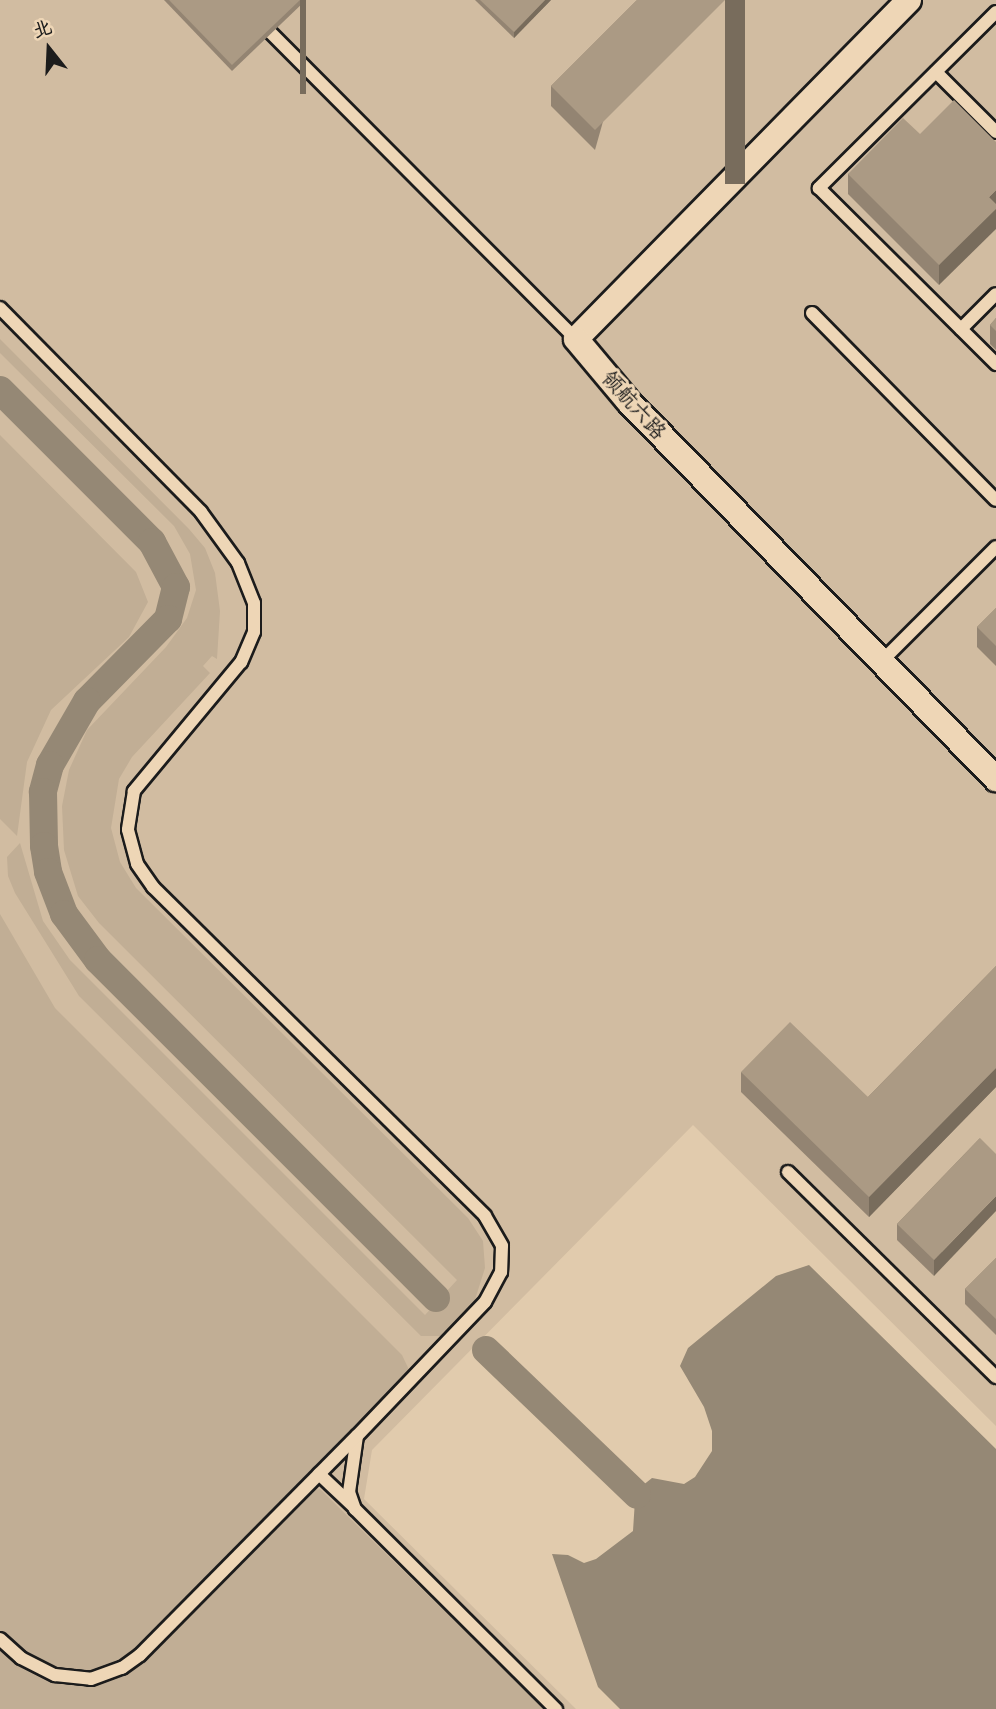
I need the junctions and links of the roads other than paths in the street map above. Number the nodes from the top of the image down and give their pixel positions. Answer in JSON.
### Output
{"nodes":[{"id":1,"x":909,"y":0,"type":"edge"},
{"id":2,"x":996,"y":12,"type":"edge"},
{"id":3,"x":271,"y":33,"type":"edge"},
{"id":4,"x":936,"y":72,"type":"junction"},
{"id":5,"x":996,"y":132,"type":"edge"},
{"id":6,"x":996,"y":294,"type":"edge"},
{"id":7,"x":0,"y":308,"type":"edge"},
{"id":8,"x":812,"y":313,"type":"dead end"},
{"id":9,"x":961,"y":329,"type":"junction"},
{"id":10,"x":576,"y":339,"type":"junction"},
{"id":11,"x":996,"y":364,"type":"edge"},
{"id":12,"x":996,"y":500,"type":"edge"},
{"id":13,"x":996,"y":547,"type":"edge"},
{"id":14,"x":882,"y":661,"type":"junction"},
{"id":15,"x":996,"y":779,"type":"edge"},
{"id":16,"x":788,"y":1172,"type":"dead end"},
{"id":17,"x":996,"y":1377,"type":"edge"},
{"id":18,"x":357,"y":1436,"type":"junction"},
{"id":19,"x":319,"y":1475,"type":"junction"},
{"id":20,"x":355,"y":1509,"type":"junction"},
{"id":21,"x":0,"y":1639,"type":"edge"},
{"id":22,"x":556,"y":1709,"type":"edge"}],
"edges":[{"from":1,"to":10,"type":"street"},
{"from":2,"to":4,"type":"lane"},
{"from":3,"to":10,"type":"lane","name":"领航六路"},
{"from":4,"to":5,"type":"lane"},
{"from":4,"to":9,"type":"lane"},
{"from":6,"to":9,"type":"lane"},
{"from":7,"to":18,"type":"lane"},
{"from":8,"to":12,"type":"lane"},
{"from":9,"to":11,"type":"lane"},
{"from":10,"to":14,"type":"street","name":"领航六路"},
{"from":13,"to":14,"type":"lane"},
{"from":14,"to":15,"type":"street","name":"领航六路"},
{"from":16,"to":17,"type":"lane"},
{"from":18,"to":19,"type":"lane"},
{"from":18,"to":20,"type":"lane"},
{"from":19,"to":20,"type":"lane"},
{"from":19,"to":21,"type":"lane"},
{"from":20,"to":22,"type":"lane"}]}
